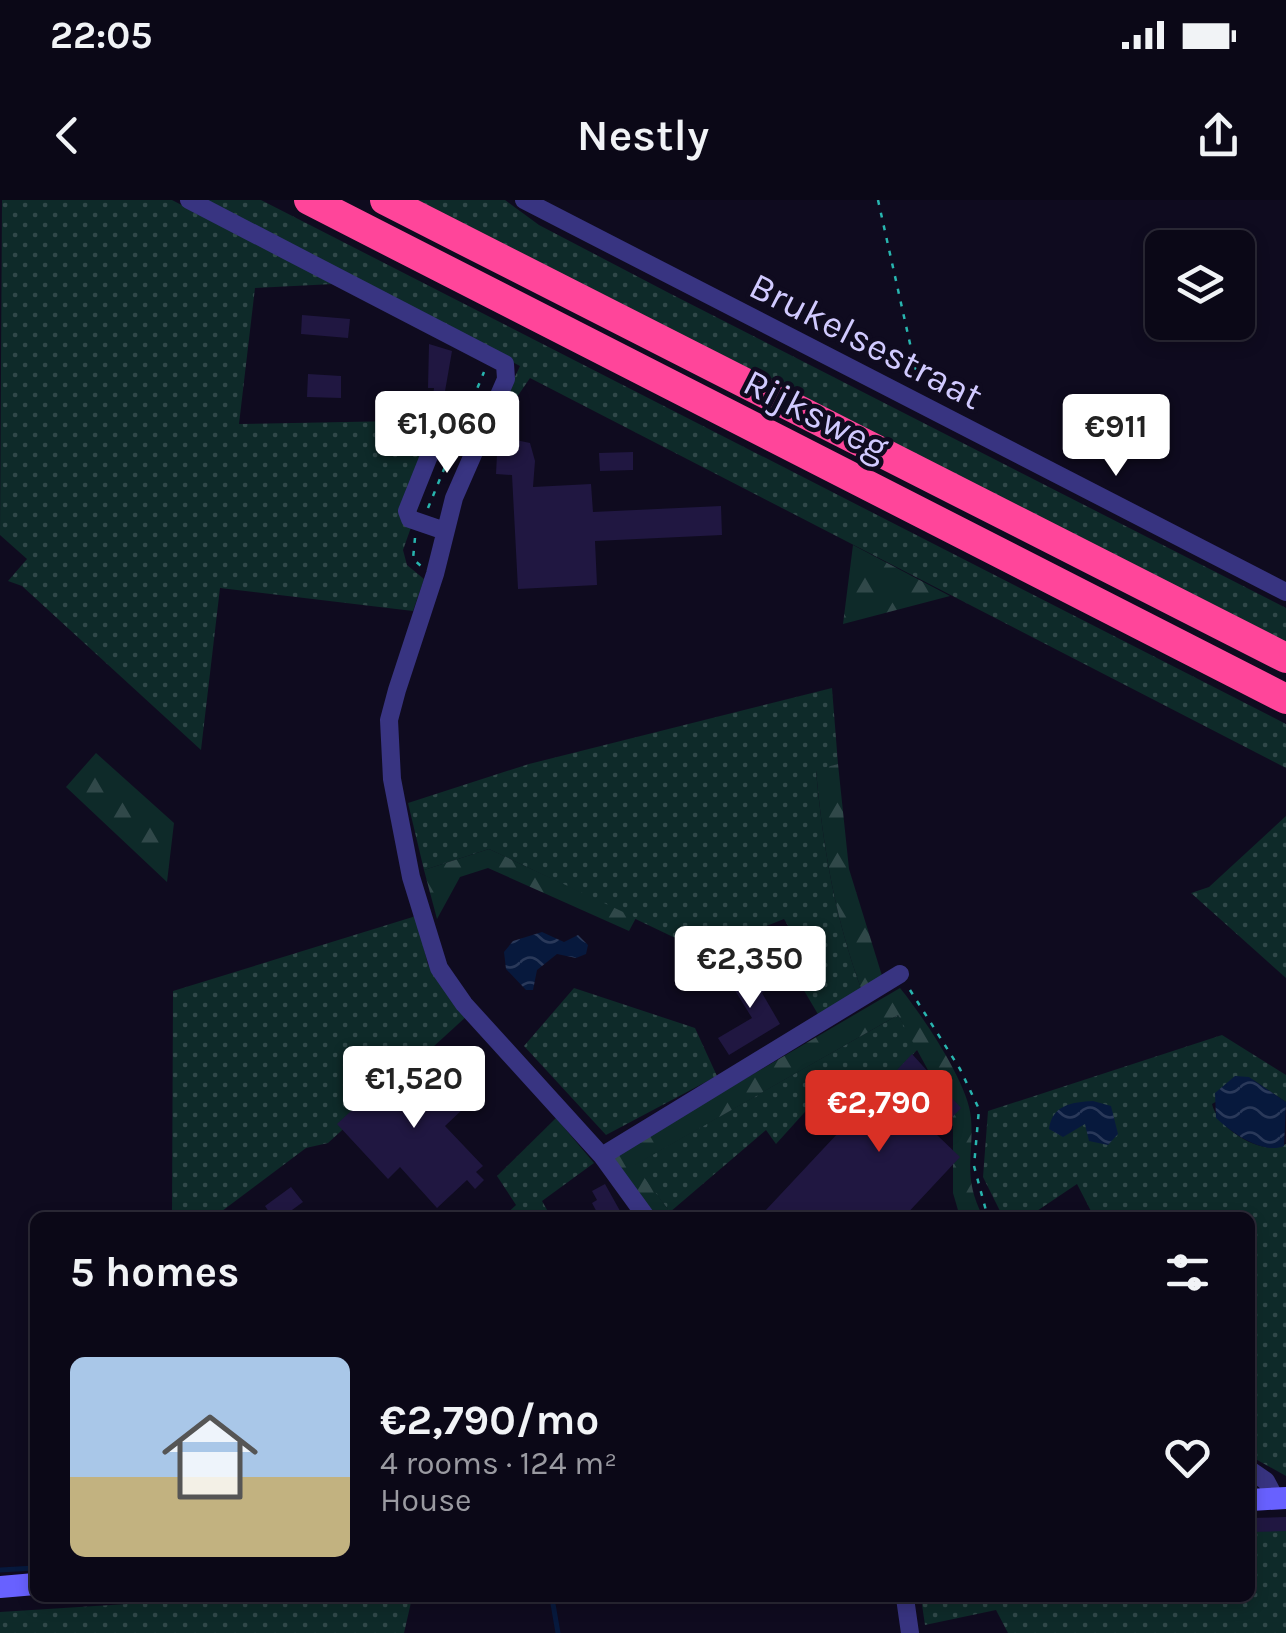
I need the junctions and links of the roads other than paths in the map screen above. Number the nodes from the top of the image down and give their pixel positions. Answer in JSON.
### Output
{"nodes":[{"id":1,"x":189,"y":200,"type":"edge"},
{"id":2,"x":309,"y":200,"type":"edge"},
{"id":3,"x":385,"y":200,"type":"edge"},
{"id":4,"x":524,"y":200,"type":"edge"},
{"id":5,"x":441,"y":426,"type":"dead end"},
{"id":6,"x":445,"y":531,"type":"junction"},
{"id":7,"x":1286,"y":592,"type":"edge"},
{"id":8,"x":1286,"y":658,"type":"edge"},
{"id":9,"x":1286,"y":699,"type":"edge"},
{"id":10,"x":900,"y":974,"type":"road end"},
{"id":11,"x":602,"y":1156,"type":"junction"},
{"id":12,"x":643,"y":1212,"type":"edge"},
{"id":13,"x":1255,"y":1473,"type":"edge"},
{"id":14,"x":1281,"y":1498,"type":"edge"},
{"id":15,"x":1255,"y":1500,"type":"edge"},
{"id":16,"x":30,"y":1584,"type":"edge"},
{"id":17,"x":0,"y":1586,"type":"edge"},
{"id":18,"x":906,"y":1602,"type":"edge"},
{"id":19,"x":910,"y":1633,"type":"edge"}],
"edges":[{"from":1,"to":6,"type":"street"},
{"from":2,"to":9,"type":"highway","name":"Rijksweg"},
{"from":3,"to":8,"type":"highway","name":"Rijksweg"},
{"from":4,"to":7,"type":"street","name":"Brukelsestraat"},
{"from":5,"to":6,"type":"street"},
{"from":6,"to":11,"type":"street"},
{"from":10,"to":11,"type":"street"},
{"from":11,"to":12,"type":"street"},
{"from":13,"to":14,"type":"street"},
{"from":14,"to":15,"type":"street"},
{"from":16,"to":17,"type":"street"},
{"from":18,"to":19,"type":"street"}]}
